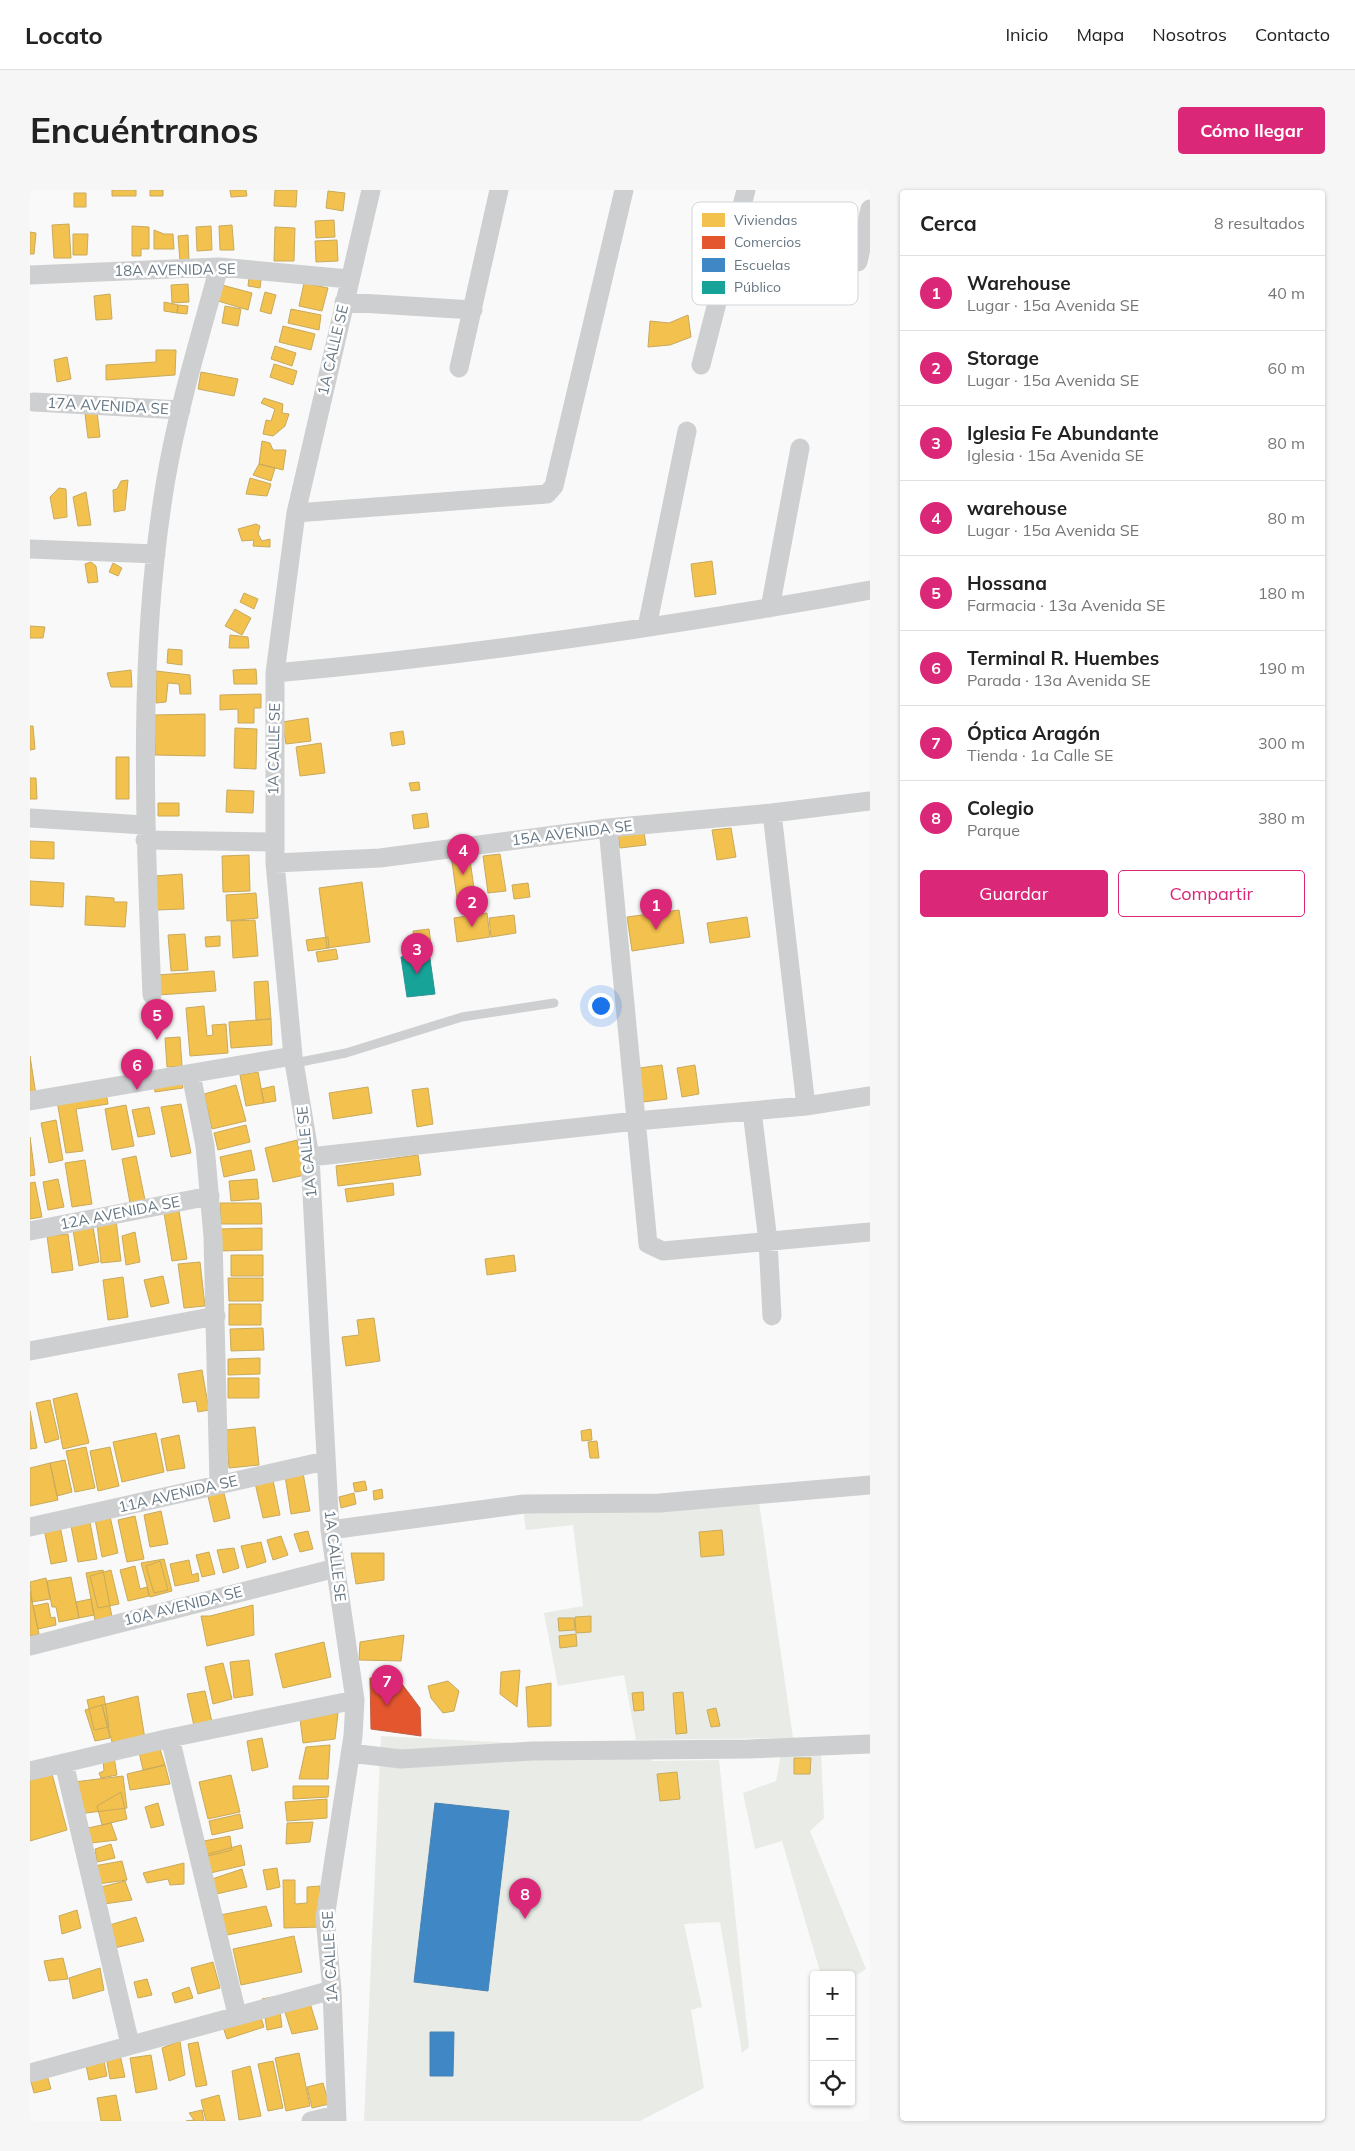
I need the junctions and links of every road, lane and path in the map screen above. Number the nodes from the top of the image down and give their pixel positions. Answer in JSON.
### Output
{"nodes":[{"id":1,"x":371,"y":190,"type":"edge"},
{"id":2,"x":500,"y":190,"type":"edge"},
{"id":3,"x":624,"y":190,"type":"edge"},
{"id":4,"x":870,"y":209,"type":"edge"},
{"id":5,"x":858,"y":262,"type":"dead end"},
{"id":6,"x":219,"y":267,"type":"junction"},
{"id":7,"x":30,"y":275,"type":"edge"},
{"id":8,"x":350,"y":279,"type":"junction"},
{"id":9,"x":344,"y":302,"type":"junction"},
{"id":10,"x":717,"y":305,"type":"edge"},
{"id":11,"x":472,"y":310,"type":"junction"},
{"id":12,"x":701,"y":366,"type":"dead end"},
{"id":13,"x":459,"y":368,"type":"dead end"},
{"id":14,"x":34,"y":402,"type":"dead end"},
{"id":15,"x":181,"y":410,"type":"junction"},
{"id":16,"x":686,"y":431,"type":"dead end"},
{"id":17,"x":800,"y":448,"type":"dead end"},
{"id":18,"x":296,"y":513,"type":"junction"},
{"id":19,"x":30,"y":549,"type":"edge"},
{"id":20,"x":156,"y":554,"type":"junction"},
{"id":21,"x":870,"y":590,"type":"edge"},
{"id":22,"x":770,"y":608,"type":"junction"},
{"id":23,"x":647,"y":626,"type":"junction"},
{"id":24,"x":275,"y":672,"type":"junction"},
{"id":25,"x":870,"y":801,"type":"edge"},
{"id":26,"x":772,"y":813,"type":"junction"},
{"id":27,"x":30,"y":818,"type":"edge"},
{"id":28,"x":608,"y":828,"type":"junction"},
{"id":29,"x":145,"y":833,"type":"junction"},
{"id":30,"x":273,"y":842,"type":"junction"},
{"id":31,"x":275,"y":863,"type":"junction"},
{"id":32,"x":152,"y":995,"type":"dead end"},
{"id":33,"x":554,"y":1003,"type":"dead end"},
{"id":34,"x":294,"y":1059,"type":"junction"},
{"id":35,"x":191,"y":1074,"type":"junction"},
{"id":36,"x":870,"y":1096,"type":"edge"},
{"id":37,"x":30,"y":1101,"type":"edge"},
{"id":38,"x":806,"y":1106,"type":"junction"},
{"id":39,"x":752,"y":1111,"type":"junction"},
{"id":40,"x":636,"y":1121,"type":"junction"},
{"id":41,"x":310,"y":1157,"type":"junction"},
{"id":42,"x":210,"y":1196,"type":"junction"},
{"id":43,"x":30,"y":1231,"type":"edge"},
{"id":44,"x":870,"y":1232,"type":"edge"},
{"id":45,"x":768,"y":1242,"type":"junction"},
{"id":46,"x":216,"y":1316,"type":"junction"},
{"id":47,"x":772,"y":1316,"type":"dead end"},
{"id":48,"x":30,"y":1351,"type":"edge"},
{"id":49,"x":326,"y":1461,"type":"junction"},
{"id":50,"x":220,"y":1484,"type":"junction"},
{"id":51,"x":870,"y":1485,"type":"edge"},
{"id":52,"x":30,"y":1527,"type":"edge"},
{"id":53,"x":330,"y":1530,"type":"junction"},
{"id":54,"x":336,"y":1568,"type":"junction"},
{"id":55,"x":30,"y":1646,"type":"edge"},
{"id":56,"x":355,"y":1700,"type":"junction"},
{"id":57,"x":170,"y":1738,"type":"junction"},
{"id":58,"x":870,"y":1744,"type":"edge"},
{"id":59,"x":350,"y":1753,"type":"junction"},
{"id":60,"x":64,"y":1762,"type":"junction"},
{"id":61,"x":30,"y":1771,"type":"edge"},
{"id":62,"x":332,"y":1990,"type":"junction"},
{"id":63,"x":237,"y":2014,"type":"junction"},
{"id":64,"x":130,"y":2044,"type":"junction"},
{"id":65,"x":30,"y":2073,"type":"edge"},
{"id":66,"x":336,"y":2118,"type":"edge"},
{"id":67,"x":311,"y":2121,"type":"edge"}],
"edges":[{"from":1,"to":8,"type":"street","name":"1A CALLE SE"},
{"from":2,"to":11,"type":"street"},
{"from":3,"to":18,"type":"street"},
{"from":4,"to":5,"type":"street"},
{"from":6,"to":7,"type":"street","name":"18A AVENIDA SE"},
{"from":6,"to":8,"type":"street","name":"18A AVENIDA SE"},
{"from":6,"to":15,"type":"street"},
{"from":8,"to":9,"type":"street","name":"1A CALLE SE"},
{"from":9,"to":11,"type":"street"},
{"from":9,"to":18,"type":"street","name":"1A CALLE SE"},
{"from":10,"to":12,"type":"street"},
{"from":11,"to":13,"type":"street"},
{"from":14,"to":15,"type":"street","name":"17A AVENIDA SE"},
{"from":15,"to":20,"type":"street"},
{"from":16,"to":23,"type":"street"},
{"from":17,"to":22,"type":"street"},
{"from":18,"to":24,"type":"street","name":"1A CALLE SE"},
{"from":19,"to":20,"type":"street"},
{"from":20,"to":29,"type":"street"},
{"from":21,"to":22,"type":"street"},
{"from":22,"to":23,"type":"street"},
{"from":23,"to":24,"type":"street"},
{"from":24,"to":30,"type":"street","name":"1A CALLE SE"},
{"from":25,"to":26,"type":"street","name":"15A AVENIDA SE"},
{"from":26,"to":28,"type":"street","name":"15A AVENIDA SE"},
{"from":26,"to":38,"type":"street"},
{"from":27,"to":29,"type":"street"},
{"from":28,"to":31,"type":"street","name":"15A AVENIDA SE"},
{"from":28,"to":40,"type":"street"},
{"from":29,"to":30,"type":"street"},
{"from":29,"to":32,"type":"street"},
{"from":30,"to":31,"type":"street","name":"1A CALLE SE"},
{"from":31,"to":34,"type":"street","name":"1A CALLE SE"},
{"from":33,"to":34,"type":"lane"},
{"from":34,"to":35,"type":"street"},
{"from":34,"to":41,"type":"street","name":"1A CALLE SE"},
{"from":35,"to":37,"type":"street"},
{"from":35,"to":42,"type":"street"},
{"from":36,"to":38,"type":"street"},
{"from":38,"to":39,"type":"street"},
{"from":39,"to":40,"type":"street"},
{"from":39,"to":45,"type":"street"},
{"from":40,"to":41,"type":"street"},
{"from":40,"to":45,"type":"street"},
{"from":41,"to":49,"type":"street","name":"1A CALLE SE"},
{"from":42,"to":43,"type":"street","name":"12A AVENIDA SE"},
{"from":42,"to":46,"type":"street"},
{"from":44,"to":45,"type":"street"},
{"from":45,"to":47,"type":"street"},
{"from":46,"to":48,"type":"street"},
{"from":46,"to":50,"type":"street"},
{"from":49,"to":50,"type":"street","name":"11A AVENIDA SE"},
{"from":49,"to":53,"type":"street","name":"1A CALLE SE"},
{"from":50,"to":52,"type":"street","name":"11A AVENIDA SE"},
{"from":51,"to":53,"type":"street"},
{"from":53,"to":54,"type":"street","name":"1A CALLE SE"},
{"from":54,"to":55,"type":"street","name":"10A AVENIDA SE"},
{"from":54,"to":56,"type":"street","name":"1A CALLE SE"},
{"from":56,"to":57,"type":"street"},
{"from":56,"to":59,"type":"street","name":"1A CALLE SE"},
{"from":57,"to":60,"type":"street"},
{"from":57,"to":63,"type":"street"},
{"from":58,"to":59,"type":"street"},
{"from":59,"to":62,"type":"street","name":"1A CALLE SE"},
{"from":60,"to":61,"type":"street"},
{"from":60,"to":64,"type":"street"},
{"from":62,"to":63,"type":"street"},
{"from":62,"to":66,"type":"street","name":"1A CALLE SE"},
{"from":63,"to":64,"type":"street"},
{"from":64,"to":65,"type":"street"},
{"from":66,"to":67,"type":"street"}]}
